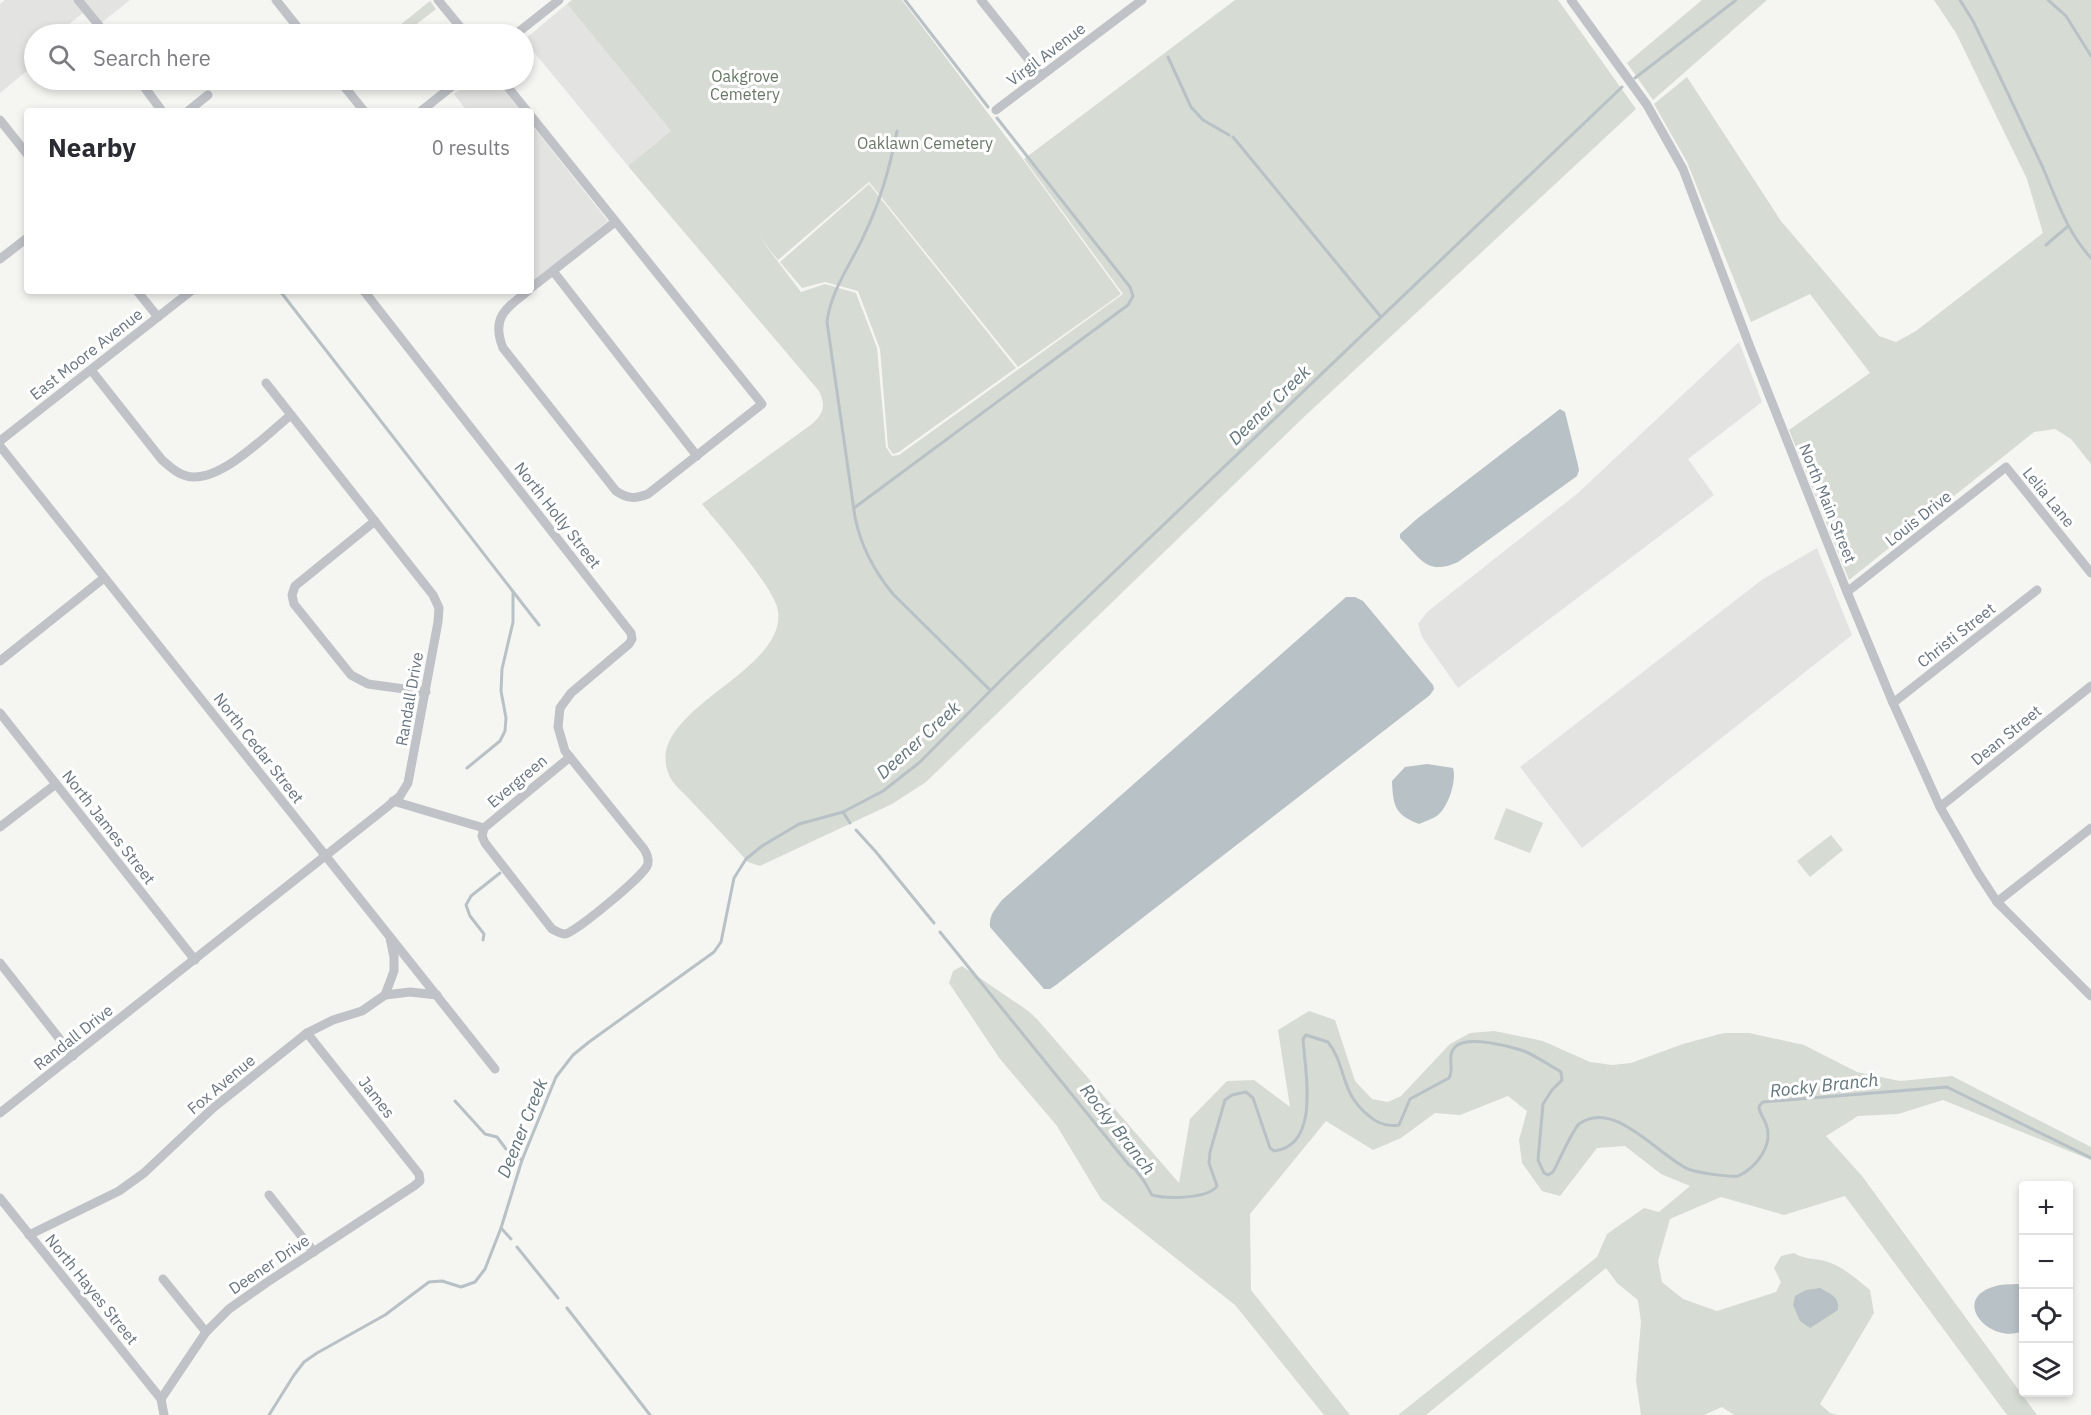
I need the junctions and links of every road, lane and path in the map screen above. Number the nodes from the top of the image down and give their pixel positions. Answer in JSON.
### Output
{"nodes":[{"id":1,"x":78,"y":0,"type":"edge"},
{"id":2,"x":276,"y":0,"type":"edge"},
{"id":3,"x":438,"y":0,"type":"edge"},
{"id":4,"x":981,"y":0,"type":"edge"},
{"id":5,"x":1570,"y":0,"type":"edge"},
{"id":6,"x":557,"y":1,"type":"edge"},
{"id":7,"x":1136,"y":2,"type":"edge"},
{"id":8,"x":98,"y":24,"type":"edge"},
{"id":9,"x":295,"y":24,"type":"edge"},
{"id":10,"x":458,"y":24,"type":"edge"},
{"id":11,"x":528,"y":24,"type":"edge"},
{"id":12,"x":1041,"y":75,"type":"junction"},
{"id":13,"x":146,"y":90,"type":"edge"},
{"id":14,"x":347,"y":90,"type":"edge"},
{"id":15,"x":447,"y":90,"type":"edge"},
{"id":16,"x":510,"y":90,"type":"edge"},
{"id":17,"x":208,"y":95,"type":"dead end"},
{"id":18,"x":160,"y":108,"type":"edge"},
{"id":19,"x":192,"y":108,"type":"edge"},
{"id":20,"x":362,"y":108,"type":"edge"},
{"id":21,"x":425,"y":108,"type":"edge"},
{"id":22,"x":525,"y":108,"type":"edge"},
{"id":23,"x":996,"y":110,"type":"dead end"},
{"id":24,"x":0,"y":120,"type":"edge"},
{"id":25,"x":534,"y":120,"type":"edge"},
{"id":26,"x":24,"y":150,"type":"edge"},
{"id":27,"x":615,"y":222,"type":"junction"},
{"id":28,"x":24,"y":240,"type":"edge"},
{"id":29,"x":0,"y":260,"type":"edge"},
{"id":30,"x":553,"y":271,"type":"junction"},
{"id":31,"x":534,"y":286,"type":"edge"},
{"id":32,"x":139,"y":294,"type":"edge"},
{"id":33,"x":187,"y":294,"type":"edge"},
{"id":34,"x":366,"y":294,"type":"edge"},
{"id":35,"x":524,"y":294,"type":"edge"},
{"id":36,"x":158,"y":317,"type":"junction"},
{"id":37,"x":91,"y":370,"type":"junction"},
{"id":38,"x":266,"y":382,"type":"dead end"},
{"id":39,"x":291,"y":415,"type":"junction"},
{"id":40,"x":0,"y":441,"type":"edge"},
{"id":41,"x":0,"y":446,"type":"edge"},
{"id":42,"x":697,"y":456,"type":"junction"},
{"id":43,"x":2006,"y":467,"type":"joint"},
{"id":44,"x":375,"y":521,"type":"junction"},
{"id":45,"x":2091,"y":573,"type":"edge"},
{"id":46,"x":104,"y":578,"type":"junction"},
{"id":47,"x":2037,"y":590,"type":"dead end"},
{"id":48,"x":1847,"y":592,"type":"junction"},
{"id":49,"x":0,"y":661,"type":"edge"},
{"id":50,"x":2091,"y":686,"type":"edge"},
{"id":51,"x":426,"y":692,"type":"junction"},
{"id":52,"x":1893,"y":703,"type":"junction"},
{"id":53,"x":0,"y":713,"type":"edge"},
{"id":54,"x":570,"y":757,"type":"junction"},
{"id":55,"x":56,"y":784,"type":"junction"},
{"id":56,"x":393,"y":801,"type":"junction"},
{"id":57,"x":1940,"y":807,"type":"junction"},
{"id":58,"x":0,"y":827,"type":"edge"},
{"id":59,"x":484,"y":828,"type":"junction"},
{"id":60,"x":2091,"y":828,"type":"edge"},
{"id":61,"x":326,"y":856,"type":"junction"},
{"id":62,"x":1997,"y":902,"type":"junction"},
{"id":63,"x":390,"y":936,"type":"junction"},
{"id":64,"x":195,"y":960,"type":"junction"},
{"id":65,"x":0,"y":963,"type":"edge"},
{"id":66,"x":2091,"y":981,"type":"edge"},
{"id":67,"x":2082,"y":987,"type":"junction"},
{"id":68,"x":385,"y":995,"type":"junction"},
{"id":69,"x":437,"y":995,"type":"junction"},
{"id":70,"x":2091,"y":996,"type":"edge"},
{"id":71,"x":307,"y":1033,"type":"junction"},
{"id":72,"x":73,"y":1056,"type":"junction"},
{"id":73,"x":495,"y":1069,"type":"dead end"},
{"id":74,"x":0,"y":1113,"type":"edge"},
{"id":75,"x":420,"y":1181,"type":"joint"},
{"id":76,"x":269,"y":1196,"type":"dead end"},
{"id":77,"x":0,"y":1198,"type":"edge"},
{"id":78,"x":29,"y":1235,"type":"junction"},
{"id":79,"x":314,"y":1252,"type":"junction"},
{"id":80,"x":163,"y":1279,"type":"dead end"},
{"id":81,"x":206,"y":1332,"type":"junction"},
{"id":82,"x":161,"y":1399,"type":"junction"},
{"id":83,"x":164,"y":1415,"type":"edge"}],
"edges":[{"from":1,"to":8,"type":"street"},
{"from":2,"to":9,"type":"street"},
{"from":3,"to":10,"type":"street"},
{"from":4,"to":12,"type":"street"},
{"from":5,"to":48,"type":"street","name":"North Main Street"},
{"from":6,"to":11,"type":"street"},
{"from":7,"to":12,"type":"street","name":"Virgil Avenue"},
{"from":12,"to":23,"type":"street","name":"Virgil Avenue"},
{"from":13,"to":18,"type":"street"},
{"from":14,"to":20,"type":"street"},
{"from":15,"to":21,"type":"street"},
{"from":16,"to":22,"type":"street"},
{"from":17,"to":19,"type":"street"},
{"from":24,"to":26,"type":"street"},
{"from":25,"to":27,"type":"street"},
{"from":27,"to":30,"type":"street"},
{"from":27,"to":42,"type":"street"},
{"from":28,"to":29,"type":"street"},
{"from":30,"to":31,"type":"street"},
{"from":30,"to":42,"type":"street"},
{"from":32,"to":36,"type":"street"},
{"from":33,"to":36,"type":"street","name":"East Moore Avenue"},
{"from":34,"to":54,"type":"street","name":"North Holly Street"},
{"from":35,"to":42,"type":"street"},
{"from":36,"to":37,"type":"street","name":"East Moore Avenue"},
{"from":37,"to":39,"type":"street"},
{"from":37,"to":40,"type":"street","name":"East Moore Avenue"},
{"from":38,"to":39,"type":"street","name":"Randall Drive"},
{"from":39,"to":44,"type":"street","name":"Randall Drive"},
{"from":41,"to":46,"type":"street","name":"North Cedar Street"},
{"from":43,"to":45,"type":"street","name":"Lelia Lane"},
{"from":43,"to":48,"type":"street","name":"Louis Drive"},
{"from":44,"to":51,"type":"street","name":"Randall Drive"},
{"from":44,"to":51,"type":"street"},
{"from":46,"to":49,"type":"street"},
{"from":46,"to":61,"type":"street","name":"North Cedar Street"},
{"from":47,"to":52,"type":"street","name":"Christi Street"},
{"from":48,"to":52,"type":"street","name":"North Main Street"},
{"from":50,"to":57,"type":"street","name":"Dean Street"},
{"from":51,"to":56,"type":"street","name":"Randall Drive"},
{"from":52,"to":57,"type":"street","name":"North Main Street"},
{"from":53,"to":55,"type":"street","name":"North James Street"},
{"from":54,"to":59,"type":"street","name":"Evergreen"},
{"from":54,"to":59,"type":"street","name":"North Holly Street"},
{"from":55,"to":58,"type":"street"},
{"from":55,"to":64,"type":"street","name":"North James Street"},
{"from":56,"to":59,"type":"street"},
{"from":56,"to":61,"type":"street","name":"Randall Drive"},
{"from":57,"to":62,"type":"street","name":"North Main Street"},
{"from":60,"to":62,"type":"street"},
{"from":61,"to":63,"type":"street","name":"North Cedar Street"},
{"from":61,"to":64,"type":"street","name":"Randall Drive"},
{"from":62,"to":67,"type":"street","name":"North Main Street"},
{"from":63,"to":68,"type":"street"},
{"from":63,"to":69,"type":"street","name":"North Cedar Street"},
{"from":64,"to":72,"type":"street","name":"Randall Drive"},
{"from":65,"to":72,"type":"street"},
{"from":66,"to":67,"type":"street"},
{"from":67,"to":70,"type":"street","name":"North Main Street"},
{"from":68,"to":69,"type":"street"},
{"from":68,"to":71,"type":"street","name":"Fox Avenue"},
{"from":69,"to":73,"type":"street","name":"North Cedar Street"},
{"from":71,"to":75,"type":"street","name":"James"},
{"from":71,"to":78,"type":"street","name":"Fox Avenue"},
{"from":72,"to":74,"type":"street","name":"Randall Drive"},
{"from":75,"to":79,"type":"street","name":"Deener Drive"},
{"from":76,"to":79,"type":"street"},
{"from":77,"to":78,"type":"street","name":"North Hayes Street"},
{"from":78,"to":82,"type":"street","name":"North Hayes Street"},
{"from":79,"to":81,"type":"street","name":"Deener Drive"},
{"from":80,"to":81,"type":"street"},
{"from":81,"to":82,"type":"street","name":"Deener Drive"},
{"from":82,"to":83,"type":"street"}]}
